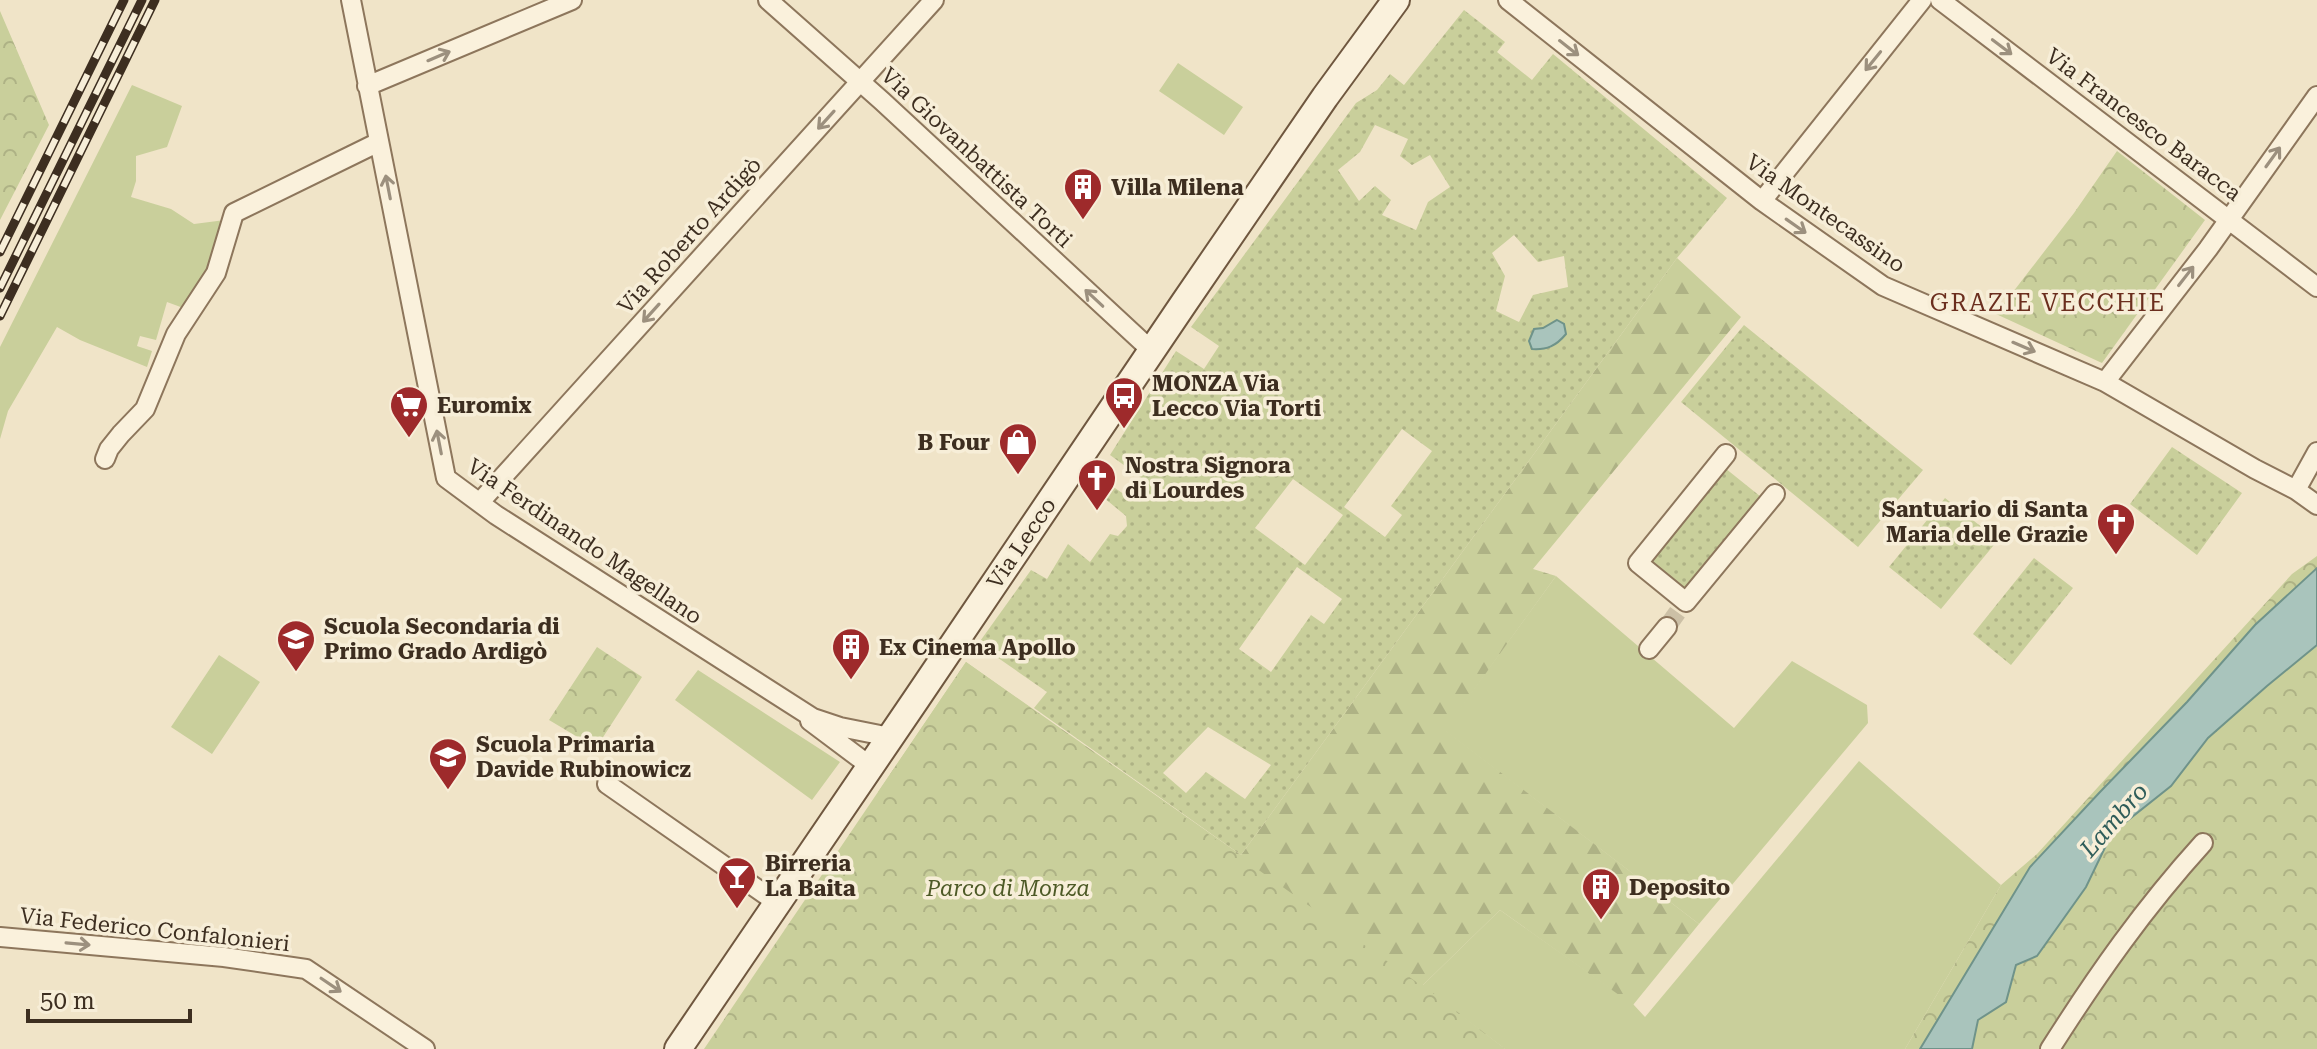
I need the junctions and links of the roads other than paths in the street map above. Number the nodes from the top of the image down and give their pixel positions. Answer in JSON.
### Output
{"nodes":[{"id":1,"x":351,"y":0,"type":"edge"},
{"id":2,"x":572,"y":0,"type":"edge"},
{"id":3,"x":768,"y":0,"type":"edge"},
{"id":4,"x":934,"y":0,"type":"edge"},
{"id":5,"x":1396,"y":0,"type":"edge"},
{"id":6,"x":1508,"y":0,"type":"edge"},
{"id":7,"x":1922,"y":0,"type":"edge"},
{"id":8,"x":1940,"y":0,"type":"edge"},
{"id":9,"x":861,"y":82,"type":"junction"},
{"id":10,"x":367,"y":86,"type":"junction"},
{"id":11,"x":2317,"y":96,"type":"edge"},
{"id":12,"x":379,"y":142,"type":"junction"},
{"id":13,"x":1762,"y":201,"type":"junction"},
{"id":14,"x":2229,"y":218,"type":"junction"},
{"id":15,"x":2317,"y":287,"type":"edge"},
{"id":16,"x":1152,"y":351,"type":"junction"},
{"id":17,"x":2105,"y":382,"type":"junction"},
{"id":18,"x":2317,"y":452,"type":"edge"},
{"id":19,"x":1726,"y":454,"type":"dead end"},
{"id":20,"x":105,"y":459,"type":"dead end"},
{"id":21,"x":2296,"y":490,"type":"junction"},
{"id":22,"x":1775,"y":494,"type":"dead end"},
{"id":23,"x":480,"y":502,"type":"junction"},
{"id":24,"x":2316,"y":503,"type":"edge"},
{"id":25,"x":1667,"y":627,"type":"tunnel mouth"},
{"id":26,"x":1649,"y":649,"type":"dead end"},
{"id":27,"x":783,"y":699,"type":"junction"},
{"id":28,"x":890,"y":737,"type":"junction"},
{"id":29,"x":870,"y":766,"type":"junction"},
{"id":30,"x":607,"y":784,"type":"dead end"},
{"id":31,"x":2203,"y":843,"type":"dead end"},
{"id":32,"x":776,"y":902,"type":"junction"},
{"id":33,"x":0,"y":937,"type":"edge"},
{"id":34,"x":425,"y":1049,"type":"edge"},
{"id":35,"x":678,"y":1049,"type":"edge"},
{"id":36,"x":2050,"y":1049,"type":"edge"}],
"edges":[{"from":1,"to":10,"type":"street","name":"Via Ferdinando Magellano"},
{"from":10,"to":2,"type":"street","one_way":true},
{"from":3,"to":9,"type":"street","name":"Via Giovanbattista Torti"},
{"from":4,"to":9,"type":"street","name":"Via Roberto Ardigò"},
{"from":5,"to":16,"type":"main road","name":"Via Lecco"},
{"from":6,"to":13,"type":"street","name":"Via Montecassino","one_way":true},
{"from":7,"to":13,"type":"street","one_way":true},
{"from":8,"to":14,"type":"street","name":"Via Francesco Baracca","one_way":true},
{"from":16,"to":9,"type":"street","name":"Via Giovanbattista Torti","one_way":true},
{"from":9,"to":23,"type":"street","name":"Via Roberto Ardigò","one_way":true},
{"from":10,"to":12,"type":"street","name":"Via Ferdinando Magellano"},
{"from":14,"to":11,"type":"street","one_way":true},
{"from":12,"to":20,"type":"street"},
{"from":23,"to":12,"type":"street","name":"Via Ferdinando Magellano","one_way":true},
{"from":13,"to":17,"type":"street","name":"Via Montecassino","one_way":true},
{"from":14,"to":15,"type":"street","name":"Via Francesco Baracca"},
{"from":17,"to":14,"type":"street","one_way":true},
{"from":16,"to":28,"type":"main road","name":"Via Lecco"},
{"from":17,"to":21,"type":"street","name":"Via Montecassino"},
{"from":18,"to":21,"type":"street"},
{"from":19,"to":22,"type":"street"},
{"from":21,"to":24,"type":"street","name":"Via Montecassino"},
{"from":23,"to":27,"type":"street","name":"Via Ferdinando Magellano"},
{"from":25,"to":26,"type":"street"},
{"from":27,"to":28,"type":"street","name":"Via Ferdinando Magellano"},
{"from":27,"to":29,"type":"street","name":"Via Ferdinando Magellano"},
{"from":28,"to":29,"type":"main road","name":"Via Lecco"},
{"from":29,"to":32,"type":"main road","name":"Via Lecco"},
{"from":30,"to":32,"type":"street"},
{"from":31,"to":36,"type":"street"},
{"from":32,"to":35,"type":"main road","name":"Via Lecco"},
{"from":33,"to":34,"type":"street","name":"Via Federico Confalonieri","one_way":true}]}
